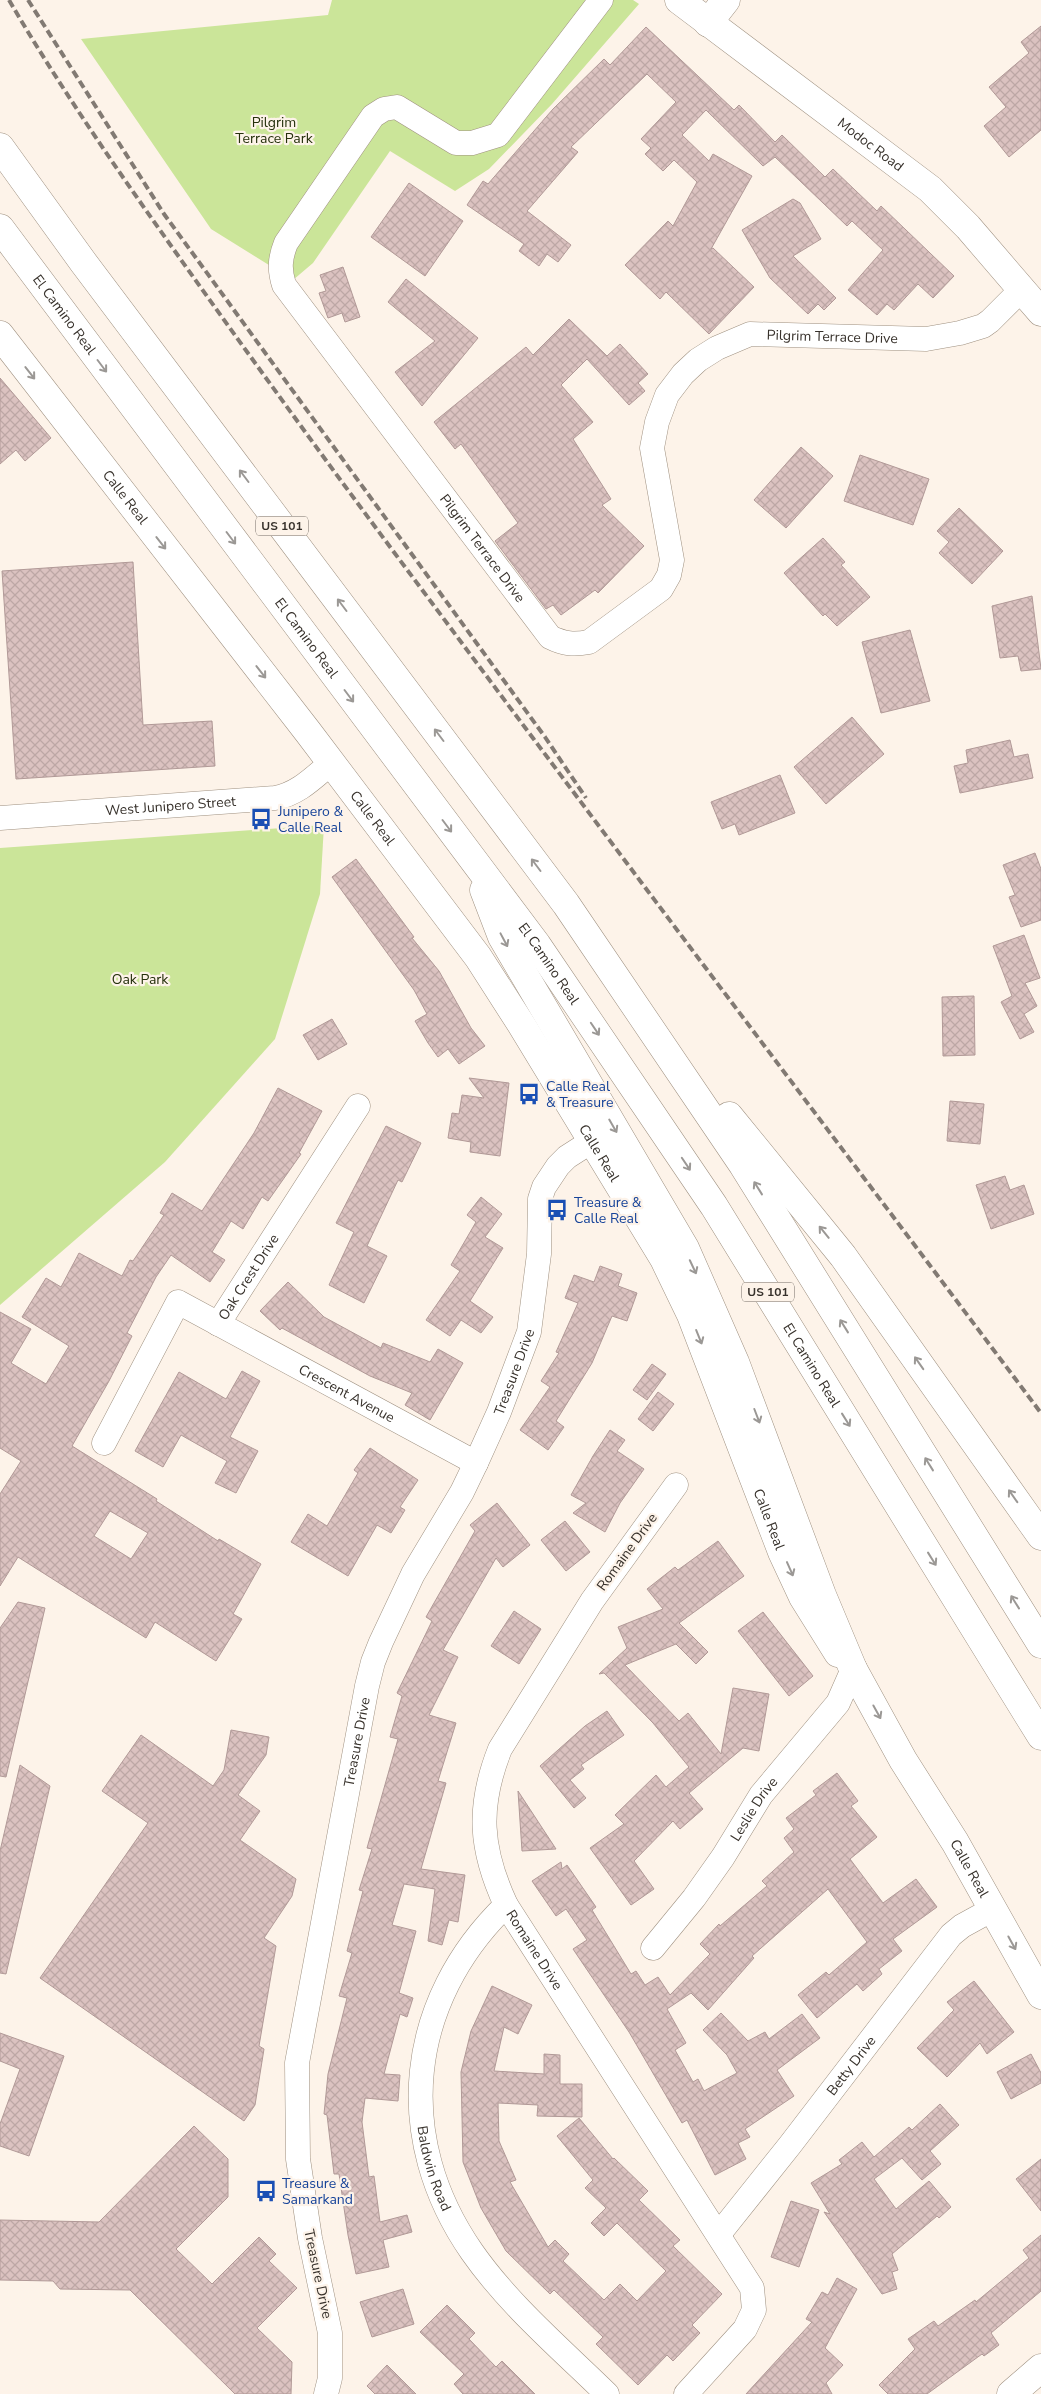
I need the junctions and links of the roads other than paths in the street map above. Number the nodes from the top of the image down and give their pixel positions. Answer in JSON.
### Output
{"nodes":[{"id":1,"x":601,"y":0,"type":"edge"},
{"id":2,"x":679,"y":0,"type":"edge"},
{"id":3,"x":726,"y":0,"type":"edge"},
{"id":4,"x":708,"y":23,"type":"junction"},
{"id":5,"x":0,"y":147,"type":"edge"},
{"id":6,"x":0,"y":228,"type":"edge"},
{"id":7,"x":1022,"y":289,"type":"junction"},
{"id":8,"x":1041,"y":312,"type":"edge"},
{"id":9,"x":0,"y":335,"type":"edge"},
{"id":10,"x":331,"y":763,"type":"junction"},
{"id":11,"x":0,"y":818,"type":"edge"},
{"id":12,"x":474,"y":862,"type":"junction"},
{"id":13,"x":566,"y":904,"type":"junction"},
{"id":14,"x":358,"y":1106,"type":"dead end"},
{"id":15,"x":592,"y":1141,"type":"junction"},
{"id":16,"x":218,"y":1324,"type":"junction"},
{"id":17,"x":104,"y":1443,"type":"dead end"},
{"id":18,"x":476,"y":1463,"type":"junction"},
{"id":19,"x":676,"y":1485,"type":"dead end"},
{"id":20,"x":1041,"y":1536,"type":"edge"},
{"id":21,"x":1041,"y":1644,"type":"edge"},
{"id":22,"x":853,"y":1670,"type":"junction"},
{"id":23,"x":1041,"y":1736,"type":"edge"},
{"id":24,"x":506,"y":1905,"type":"junction"},
{"id":25,"x":993,"y":1909,"type":"junction"},
{"id":26,"x":653,"y":1948,"type":"dead end"},
{"id":27,"x":1041,"y":1995,"type":"edge"},
{"id":28,"x":718,"y":2234,"type":"junction"},
{"id":29,"x":1041,"y":2368,"type":"edge"},
{"id":30,"x":326,"y":2394,"type":"edge"},
{"id":31,"x":607,"y":2394,"type":"edge"},
{"id":32,"x":686,"y":2394,"type":"edge"},
{"id":33,"x":1011,"y":2394,"type":"edge"}],
"edges":[{"from":1,"to":7,"type":"street","name":"Pilgrim Terrace Drive"},
{"from":2,"to":4,"type":"main road","name":"Modoc Road"},
{"from":3,"to":4,"type":"main road"},
{"from":4,"to":7,"type":"main road","name":"Modoc Road"},
{"from":13,"to":5,"type":"main road","number":"US 101","one_way":true},
{"from":6,"to":12,"type":"main road","name":"El Camino Real","number":"US 101","one_way":true},
{"from":7,"to":8,"type":"main road","name":"Modoc Road"},
{"from":9,"to":10,"type":"main road","name":"Calle Real","one_way":true},
{"from":10,"to":11,"type":"street","name":"West Junipero Street"},
{"from":10,"to":15,"type":"main road","name":"Calle Real"},
{"from":12,"to":22,"type":"main road","one_way":true},
{"from":12,"to":23,"type":"main road","name":"El Camino Real","number":"US 101","one_way":true},
{"from":20,"to":13,"type":"main road","one_way":true},
{"from":21,"to":13,"type":"main road","number":"US 101","one_way":true},
{"from":14,"to":16,"type":"street","name":"Oak Crest Drive"},
{"from":15,"to":18,"type":"street","name":"Treasure Drive"},
{"from":15,"to":22,"type":"main road","name":"Calle Real","one_way":true},
{"from":16,"to":17,"type":"street","name":"Oak Crest Drive"},
{"from":16,"to":18,"type":"street","name":"Crescent Avenue"},
{"from":18,"to":30,"type":"street","name":"Treasure Drive"},
{"from":19,"to":24,"type":"street","name":"Romaine Drive"},
{"from":22,"to":25,"type":"main road","name":"Calle Real","one_way":true},
{"from":22,"to":26,"type":"street","name":"Leslie Drive"},
{"from":24,"to":28,"type":"street","name":"Romaine Drive"},
{"from":24,"to":31,"type":"street","name":"Baldwin Road"},
{"from":25,"to":27,"type":"main road","name":"Calle Real","one_way":true},
{"from":25,"to":28,"type":"street","name":"Betty Drive"},
{"from":28,"to":32,"type":"street","name":"Romaine Drive"},
{"from":29,"to":33,"type":"main road"}]}
